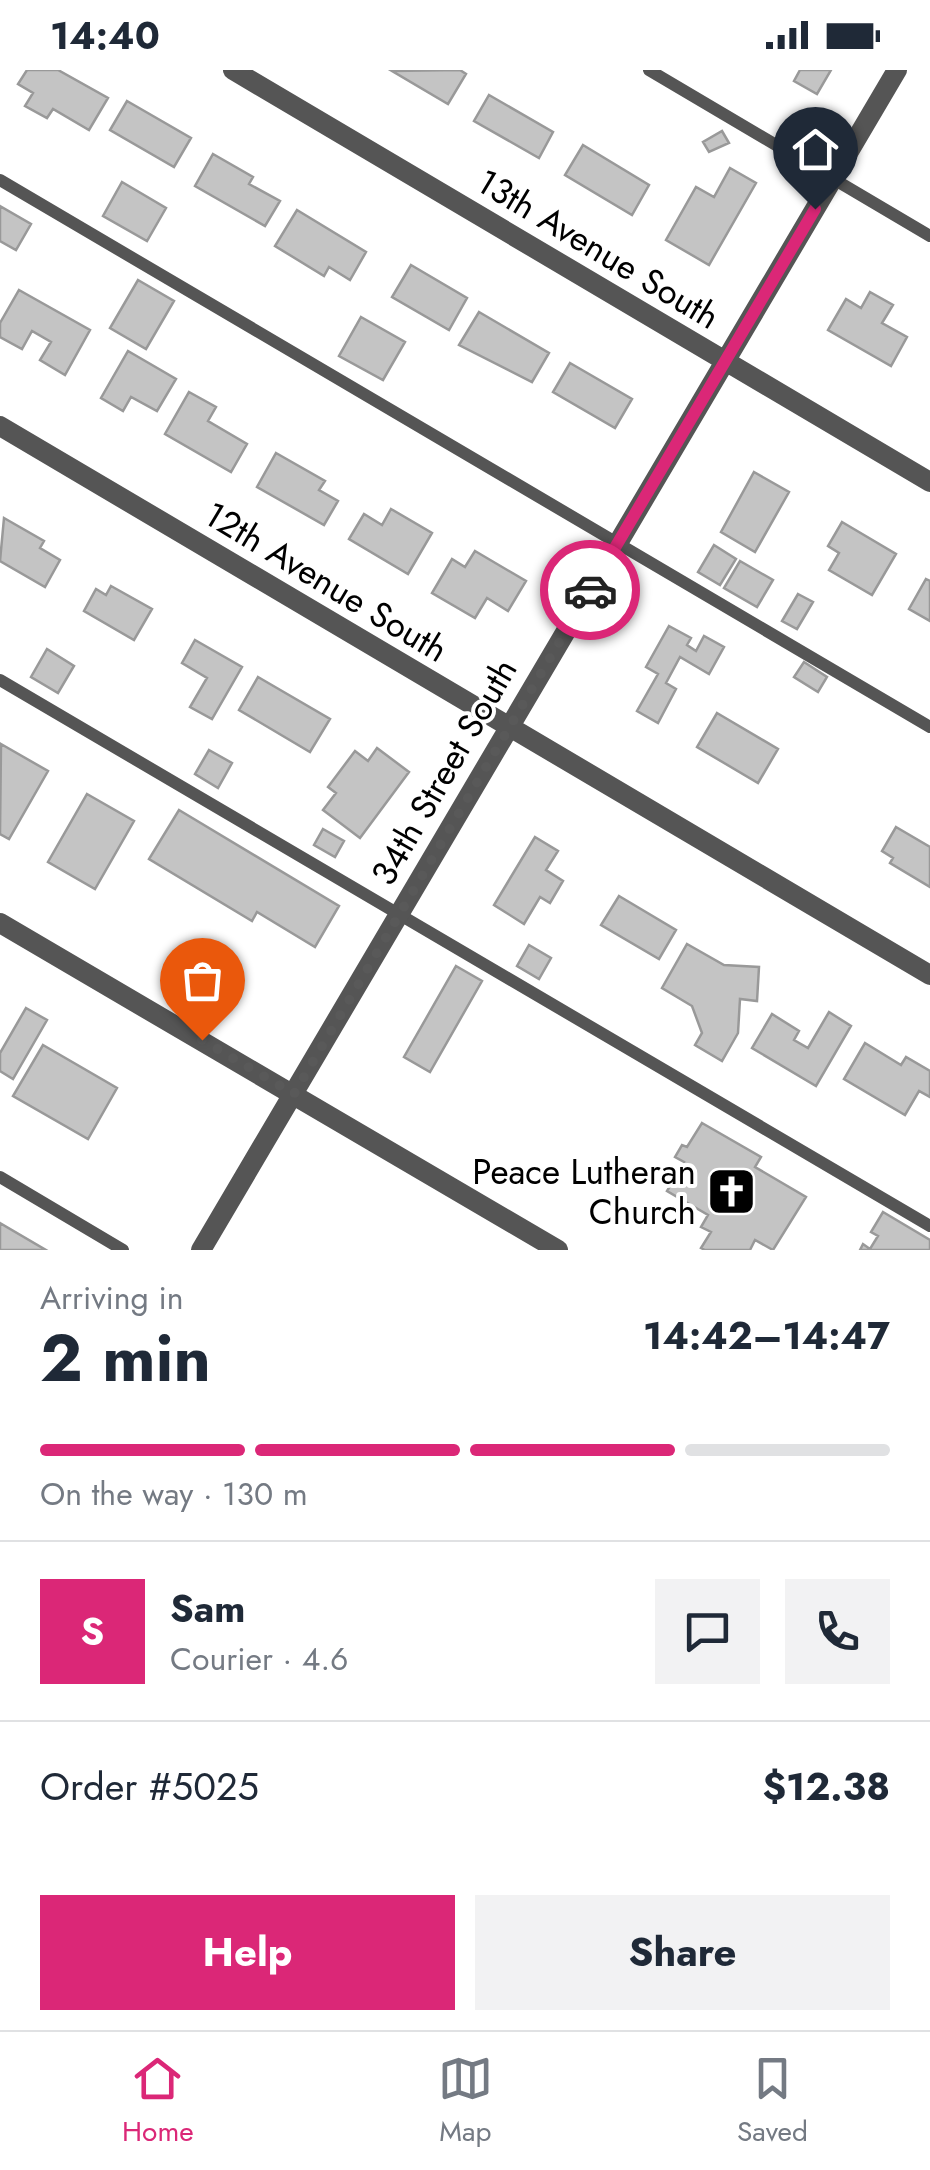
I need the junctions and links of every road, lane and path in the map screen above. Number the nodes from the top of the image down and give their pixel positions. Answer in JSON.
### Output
{"nodes":[{"id":1,"x":233,"y":70,"type":"edge"},
{"id":2,"x":649,"y":70,"type":"edge"},
{"id":3,"x":896,"y":70,"type":"edge"},
{"id":4,"x":833,"y":178,"type":"junction"},
{"id":5,"x":0,"y":180,"type":"edge"},
{"id":6,"x":930,"y":236,"type":"edge"},
{"id":7,"x":726,"y":362,"type":"junction"},
{"id":8,"x":0,"y":426,"type":"edge"},
{"id":9,"x":930,"y":482,"type":"edge"},
{"id":10,"x":618,"y":543,"type":"junction"},
{"id":11,"x":0,"y":680,"type":"edge"},
{"id":12,"x":930,"y":727,"type":"edge"},
{"id":13,"x":507,"y":728,"type":"junction"},
{"id":14,"x":398,"y":916,"type":"junction"},
{"id":15,"x":0,"y":922,"type":"edge"},
{"id":16,"x":930,"y":975,"type":"edge"},
{"id":17,"x":294,"y":1094,"type":"junction"},
{"id":18,"x":0,"y":1178,"type":"edge"},
{"id":19,"x":930,"y":1226,"type":"edge"},
{"id":20,"x":123,"y":1250,"type":"edge"},
{"id":21,"x":202,"y":1250,"type":"edge"},
{"id":22,"x":558,"y":1250,"type":"edge"}],
"edges":[{"from":1,"to":7,"type":"street","name":"13th Avenue South"},
{"from":2,"to":4,"type":"lane"},
{"from":3,"to":4,"type":"street","name":"34th Street South"},
{"from":4,"to":6,"type":"lane"},
{"from":4,"to":7,"type":"street","name":"34th Street South"},
{"from":5,"to":10,"type":"lane"},
{"from":7,"to":9,"type":"street","name":"13th Avenue South"},
{"from":7,"to":10,"type":"street","name":"34th Street South"},
{"from":8,"to":13,"type":"street","name":"12th Avenue South"},
{"from":10,"to":12,"type":"lane"},
{"from":10,"to":13,"type":"street","name":"34th Street South"},
{"from":11,"to":14,"type":"lane"},
{"from":13,"to":14,"type":"street","name":"34th Street South"},
{"from":13,"to":16,"type":"street","name":"12th Avenue South"},
{"from":14,"to":17,"type":"street","name":"34th Street South"},
{"from":14,"to":19,"type":"lane"},
{"from":15,"to":17,"type":"street"},
{"from":17,"to":21,"type":"street","name":"34th Street South"},
{"from":17,"to":22,"type":"street"},
{"from":18,"to":20,"type":"lane"}]}
